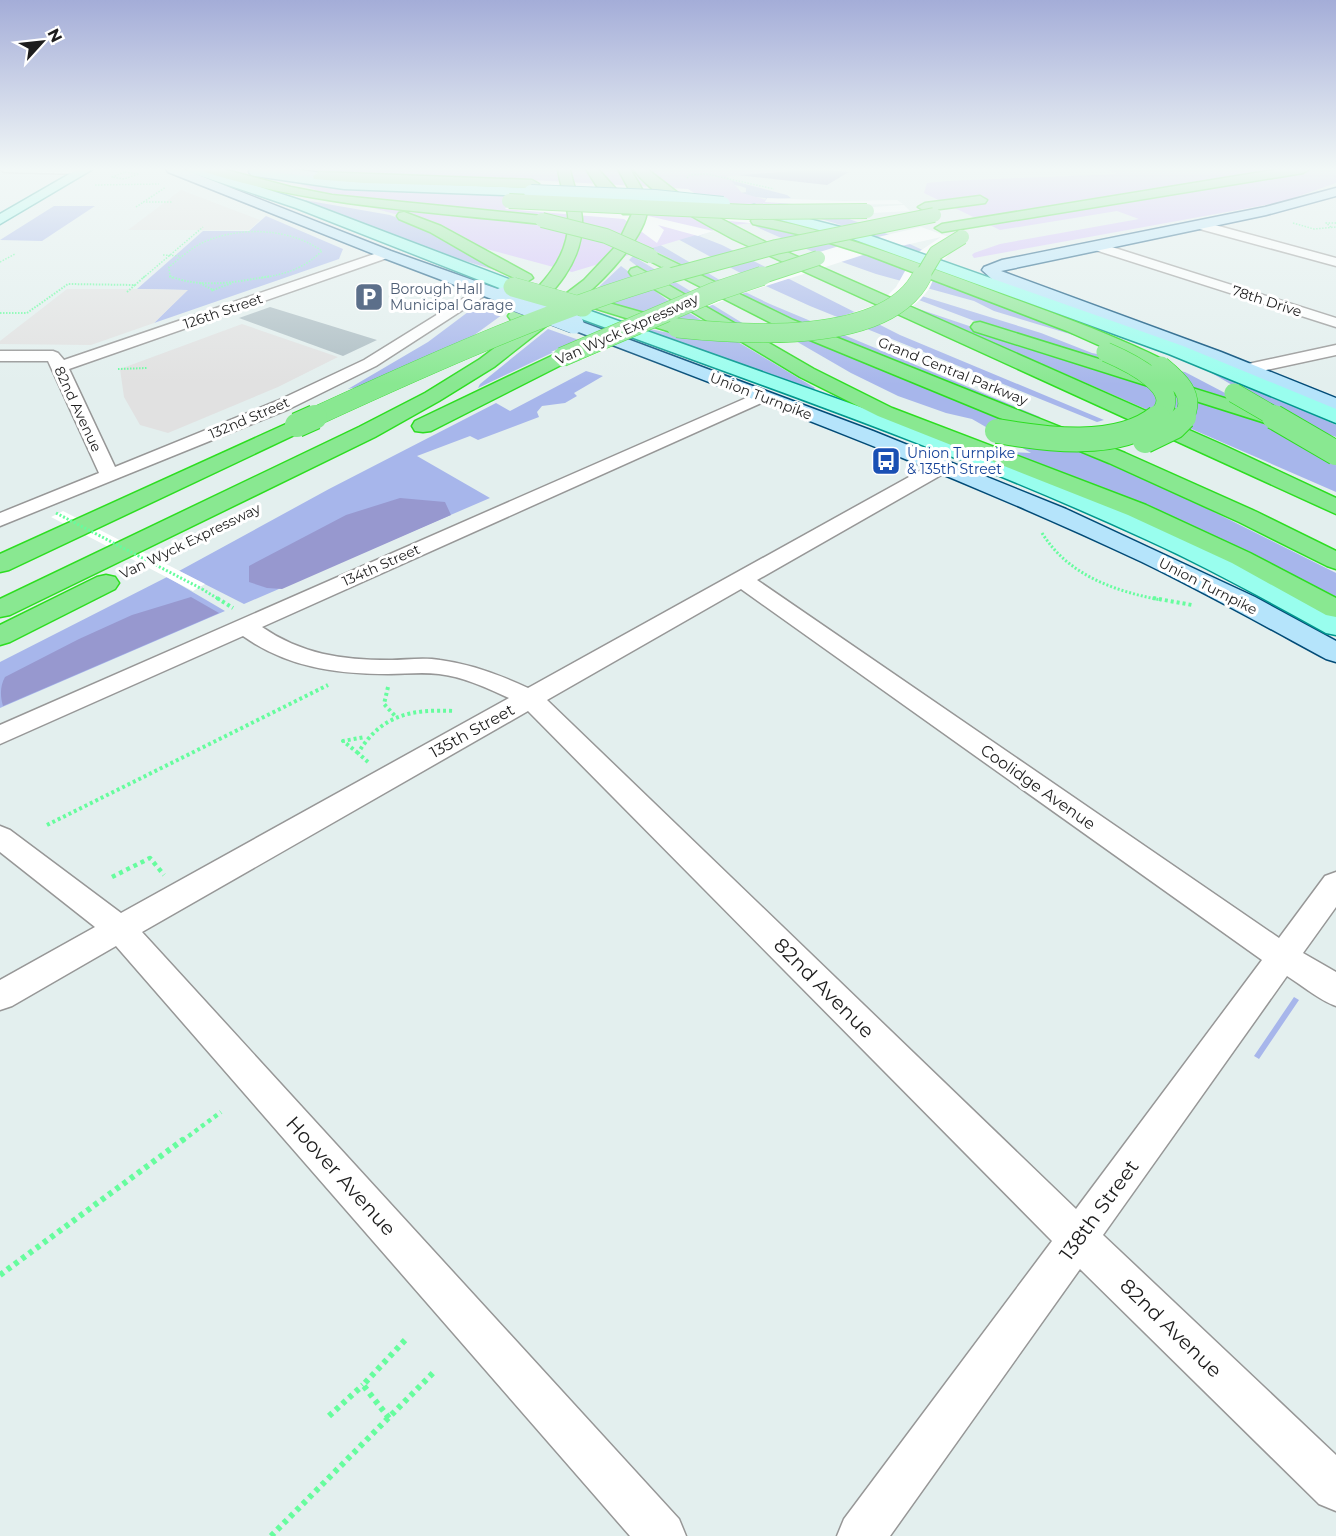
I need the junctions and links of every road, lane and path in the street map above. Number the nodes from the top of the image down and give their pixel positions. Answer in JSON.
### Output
{"nodes":[{"id":1,"x":186,"y":241,"type":"edge"},
{"id":2,"x":207,"y":241,"type":"edge"},
{"id":3,"x":309,"y":241,"type":"edge"},
{"id":4,"x":370,"y":241,"type":"edge"},
{"id":5,"x":375,"y":241,"type":"edge"},
{"id":6,"x":455,"y":241,"type":"edge"},
{"id":7,"x":572,"y":241,"type":"edge"},
{"id":8,"x":605,"y":241,"type":"edge"},
{"id":9,"x":617,"y":241,"type":"edge"},
{"id":10,"x":627,"y":241,"type":"edge"},
{"id":11,"x":723,"y":241,"type":"edge"},
{"id":12,"x":753,"y":241,"type":"edge"},
{"id":13,"x":779,"y":241,"type":"edge"},
{"id":14,"x":803,"y":241,"type":"edge"},
{"id":15,"x":843,"y":241,"type":"edge"},
{"id":16,"x":869,"y":241,"type":"edge"},
{"id":17,"x":873,"y":241,"type":"edge"},
{"id":18,"x":957,"y":241,"type":"edge"},
{"id":19,"x":1122,"y":241,"type":"edge"},
{"id":20,"x":1258,"y":241,"type":"edge"},
{"id":21,"x":1096,"y":246,"type":"junction"},
{"id":22,"x":388,"y":247,"type":"junction"},
{"id":23,"x":685,"y":251,"type":"dead end"},
{"id":24,"x":800,"y":251,"type":"junction"},
{"id":25,"x":15,"y":254,"type":"dead end"},
{"id":26,"x":163,"y":255,"type":"dead end"},
{"id":27,"x":169,"y":255,"type":"junction"},
{"id":28,"x":181,"y":256,"type":"junction"},
{"id":29,"x":651,"y":256,"type":"junction"},
{"id":30,"x":0,"y":262,"type":"edge"},
{"id":31,"x":1336,"y":262,"type":"edge"},
{"id":32,"x":858,"y":272,"type":"dead end"},
{"id":33,"x":993,"y":280,"type":"junction"},
{"id":34,"x":237,"y":282,"type":"junction"},
{"id":35,"x":890,"y":282,"type":"dead end"},
{"id":36,"x":135,"y":285,"type":"junction"},
{"id":37,"x":514,"y":288,"type":"junction"},
{"id":38,"x":213,"y":290,"type":"dead end"},
{"id":39,"x":485,"y":291,"type":"junction"},
{"id":40,"x":127,"y":292,"type":"dead end"},
{"id":41,"x":925,"y":293,"type":"dead end"},
{"id":42,"x":979,"y":310,"type":"dead end"},
{"id":43,"x":585,"y":312,"type":"junction"},
{"id":44,"x":0,"y":313,"type":"edge"},
{"id":45,"x":1336,"y":323,"type":"edge"},
{"id":46,"x":1336,"y":350,"type":"edge"},
{"id":47,"x":0,"y":356,"type":"edge"},
{"id":48,"x":60,"y":367,"type":"junction"},
{"id":49,"x":147,"y":368,"type":"dead end"},
{"id":50,"x":120,"y":369,"type":"dead end"},
{"id":51,"x":1248,"y":369,"type":"junction"},
{"id":52,"x":848,"y":394,"type":"junction"},
{"id":53,"x":762,"y":396,"type":"junction"},
{"id":54,"x":1336,"y":405,"type":"edge"},
{"id":55,"x":1336,"y":417,"type":"edge"},
{"id":56,"x":1336,"y":443,"type":"edge"},
{"id":57,"x":1336,"y":453,"type":"edge"},
{"id":58,"x":943,"y":466,"type":"junction"},
{"id":59,"x":110,"y":477,"type":"junction"},
{"id":60,"x":1336,"y":507,"type":"edge"},
{"id":61,"x":1336,"y":512,"type":"edge"},
{"id":62,"x":56,"y":513,"type":"dead end"},
{"id":63,"x":0,"y":520,"type":"edge"},
{"id":64,"x":1042,"y":532,"type":"dead end"},
{"id":65,"x":1336,"y":540,"type":"edge"},
{"id":66,"x":1336,"y":561,"type":"edge"},
{"id":67,"x":0,"y":564,"type":"edge"},
{"id":68,"x":741,"y":579,"type":"junction"},
{"id":69,"x":0,"y":585,"type":"edge"},
{"id":70,"x":1202,"y":607,"type":"dead end"},
{"id":71,"x":0,"y":609,"type":"edge"},
{"id":72,"x":1336,"y":609,"type":"edge"},
{"id":73,"x":240,"y":618,"type":"junction"},
{"id":74,"x":0,"y":636,"type":"edge"},
{"id":75,"x":1335,"y":644,"type":"edge"},
{"id":76,"x":336,"y":680,"type":"dead end"},
{"id":77,"x":390,"y":681,"type":"dead end"},
{"id":78,"x":530,"y":698,"type":"junction"},
{"id":79,"x":458,"y":711,"type":"dead end"},
{"id":80,"x":396,"y":717,"type":"junction"},
{"id":81,"x":0,"y":735,"type":"edge"},
{"id":82,"x":365,"y":737,"type":"junction"},
{"id":83,"x":358,"y":753,"type":"junction"},
{"id":84,"x":373,"y":766,"type":"dead end"},
{"id":85,"x":46,"y":825,"type":"dead end"},
{"id":86,"x":0,"y":837,"type":"edge"},
{"id":87,"x":112,"y":877,"type":"dead end"},
{"id":88,"x":167,"y":879,"type":"dead end"},
{"id":89,"x":1336,"y":884,"type":"edge"},
{"id":90,"x":120,"y":929,"type":"junction"},
{"id":91,"x":1282,"y":957,"type":"junction"},
{"id":92,"x":1336,"y":992,"type":"edge"},
{"id":93,"x":0,"y":996,"type":"edge"},
{"id":94,"x":221,"y":1112,"type":"dead end"},
{"id":95,"x":1078,"y":1239,"type":"junction"},
{"id":96,"x":0,"y":1275,"type":"edge"},
{"id":97,"x":407,"y":1338,"type":"dead end"},
{"id":98,"x":435,"y":1371,"type":"dead end"},
{"id":99,"x":363,"y":1385,"type":"junction"},
{"id":100,"x":329,"y":1416,"type":"dead end"},
{"id":101,"x":389,"y":1418,"type":"junction"},
{"id":102,"x":1336,"y":1487,"type":"edge"},
{"id":103,"x":271,"y":1536,"type":"edge"},
{"id":104,"x":663,"y":1536,"type":"edge"},
{"id":105,"x":861,"y":1536,"type":"edge"}],
"edges":[{"from":1,"to":27,"type":"path"},
{"from":2,"to":28,"type":"path"},
{"from":3,"to":34,"type":"path"},
{"from":4,"to":22,"type":"main road"},
{"from":5,"to":22,"type":"main road","name":"Union Turnpike"},
{"from":6,"to":37,"type":"highway"},
{"from":7,"to":69,"type":"highway"},
{"from":8,"to":52,"type":"highway"},
{"from":9,"to":29,"type":"highway","bridge":true},
{"from":10,"to":71,"type":"highway"},
{"from":11,"to":61,"type":"highway"},
{"from":12,"to":60,"type":"highway","name":"Grand Central Parkway"},
{"from":13,"to":24,"type":"highway"},
{"from":14,"to":67,"type":"highway","name":"Van Wyck Expressway","bridge":true},
{"from":15,"to":52,"type":"highway","bridge":true},
{"from":16,"to":74,"type":"highway","name":"Van Wyck Expressway","bridge":true},
{"from":17,"to":33,"type":"main road","bridge":true},
{"from":18,"to":43,"type":"highway","bridge":true},
{"from":19,"to":21,"type":"main road"},
{"from":20,"to":31,"type":"street"},
{"from":21,"to":33,"type":"main road"},
{"from":21,"to":45,"type":"street","name":"78th Drive"},
{"from":22,"to":37,"type":"main road","name":"Union Turnpike"},
{"from":22,"to":39,"type":"main road","name":"Union Turnpike"},
{"from":22,"to":48,"type":"street","name":"126th Street"},
{"from":23,"to":65,"type":"highway","name":"Grand Central Parkway"},
{"from":24,"to":32,"type":"highway"},
{"from":24,"to":56,"type":"highway"},
{"from":25,"to":30,"type":"path"},
{"from":26,"to":27,"type":"path"},
{"from":27,"to":28,"type":"path"},
{"from":27,"to":36,"type":"path"},
{"from":28,"to":34,"type":"path"},
{"from":29,"to":42,"type":"highway","bridge":true},
{"from":29,"to":66,"type":"highway"},
{"from":33,"to":51,"type":"main road"},
{"from":33,"to":55,"type":"main road"},
{"from":33,"to":57,"type":"highway","bridge":true},
{"from":34,"to":38,"type":"path"},
{"from":35,"to":41,"type":"highway"},
{"from":36,"to":40,"type":"path"},
{"from":36,"to":44,"type":"path"},
{"from":37,"to":39,"type":"main road","name":"Union Turnpike"},
{"from":37,"to":43,"type":"main road","name":"Union Turnpike","bridge":true},
{"from":37,"to":43,"type":"highway","bridge":true},
{"from":39,"to":59,"type":"street","name":"132nd Street"},
{"from":43,"to":53,"type":"main road","name":"Union Turnpike"},
{"from":43,"to":75,"type":"main road","name":"Union Turnpike"},
{"from":46,"to":51,"type":"street"},
{"from":47,"to":48,"type":"street","name":"82nd Avenue"},
{"from":48,"to":59,"type":"street","name":"82nd Avenue"},
{"from":49,"to":50,"type":"path"},
{"from":51,"to":54,"type":"main road"},
{"from":52,"to":72,"type":"highway"},
{"from":53,"to":58,"type":"main road","name":"Union Turnpike"},
{"from":53,"to":73,"type":"street","name":"134th Street"},
{"from":58,"to":68,"type":"street","name":"135th Street"},
{"from":58,"to":75,"type":"main road","name":"Union Turnpike"},
{"from":59,"to":63,"type":"street","name":"132nd Street"},
{"from":62,"to":73,"type":"path","bridge":true},
{"from":64,"to":70,"type":"path"},
{"from":68,"to":78,"type":"street","name":"135th Street"},
{"from":68,"to":91,"type":"street","name":"Coolidge Avenue"},
{"from":73,"to":78,"type":"street","name":"82nd Avenue"},
{"from":73,"to":81,"type":"street","name":"134th Street"},
{"from":76,"to":85,"type":"path"},
{"from":77,"to":80,"type":"path"},
{"from":78,"to":90,"type":"street","name":"135th Street"},
{"from":78,"to":95,"type":"street","name":"82nd Avenue"},
{"from":79,"to":80,"type":"path"},
{"from":80,"to":82,"type":"path"},
{"from":82,"to":83,"type":"path"},
{"from":82,"to":83,"type":"path"},
{"from":83,"to":84,"type":"path"},
{"from":86,"to":90,"type":"street","name":"Hoover Avenue"},
{"from":87,"to":88,"type":"path"},
{"from":89,"to":91,"type":"street","name":"138th Street"},
{"from":90,"to":93,"type":"street","name":"135th Street"},
{"from":90,"to":104,"type":"street","name":"Hoover Avenue"},
{"from":91,"to":92,"type":"street","name":"Coolidge Avenue"},
{"from":91,"to":95,"type":"street","name":"138th Street"},
{"from":94,"to":96,"type":"path"},
{"from":95,"to":102,"type":"street","name":"82nd Avenue"},
{"from":95,"to":105,"type":"street","name":"138th Street"},
{"from":97,"to":99,"type":"path"},
{"from":98,"to":101,"type":"path"},
{"from":99,"to":100,"type":"path"},
{"from":99,"to":101,"type":"path"},
{"from":101,"to":103,"type":"path"}]}
